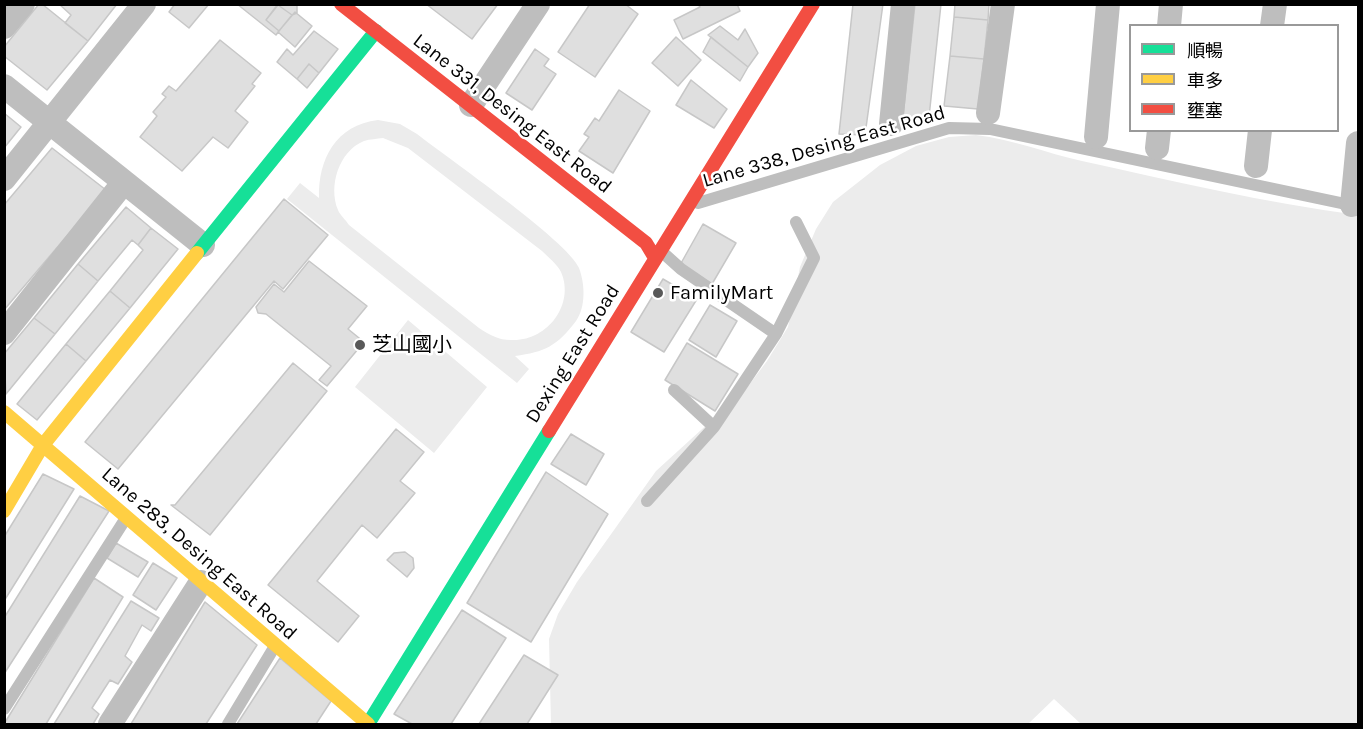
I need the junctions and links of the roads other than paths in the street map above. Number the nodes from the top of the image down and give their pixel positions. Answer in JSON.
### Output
{"nodes":[{"id":1,"x":23,"y":4,"type":"edge"},
{"id":2,"x":144,"y":4,"type":"edge"},
{"id":3,"x":341,"y":4,"type":"edge"},
{"id":4,"x":538,"y":4,"type":"edge"},
{"id":5,"x":813,"y":4,"type":"edge"},
{"id":6,"x":903,"y":4,"type":"edge"},
{"id":7,"x":1003,"y":4,"type":"edge"},
{"id":8,"x":1108,"y":4,"type":"edge"},
{"id":9,"x":1171,"y":4,"type":"edge"},
{"id":10,"x":1275,"y":4,"type":"edge"},
{"id":11,"x":1169,"y":24,"type":"edge"},
{"id":12,"x":1272,"y":24,"type":"edge"},
{"id":13,"x":4,"y":27,"type":"edge"},
{"id":14,"x":376,"y":31,"type":"junction"},
{"id":15,"x":4,"y":86,"type":"edge"},
{"id":16,"x":471,"y":105,"type":"junction"},
{"id":17,"x":988,"y":113,"type":"dead end"},
{"id":18,"x":51,"y":123,"type":"junction"},
{"id":19,"x":891,"y":124,"type":"dead end"},
{"id":20,"x":1260,"y":132,"type":"edge"},
{"id":21,"x":1096,"y":137,"type":"dead end"},
{"id":22,"x":1359,"y":143,"type":"edge"},
{"id":23,"x":1256,"y":166,"type":"dead end"},
{"id":24,"x":4,"y":179,"type":"edge"},
{"id":25,"x":124,"y":182,"type":"junction"},
{"id":26,"x":688,"y":206,"type":"junction"},
{"id":27,"x":1356,"y":206,"type":"edge"},
{"id":28,"x":796,"y":222,"type":"dead end"},
{"id":29,"x":203,"y":245,"type":"junction"},
{"id":30,"x":658,"y":254,"type":"junction"},
{"id":31,"x":4,"y":333,"type":"edge"},
{"id":32,"x":776,"y":334,"type":"junction"},
{"id":33,"x":674,"y":390,"type":"dead end"},
{"id":34,"x":4,"y":412,"type":"edge"},
{"id":35,"x":714,"y":427,"type":"junction"},
{"id":36,"x":43,"y":446,"type":"junction"},
{"id":37,"x":647,"y":501,"type":"dead end"},
{"id":38,"x":4,"y":511,"type":"edge"},
{"id":39,"x":127,"y":517,"type":"junction"},
{"id":40,"x":201,"y":582,"type":"junction"},
{"id":41,"x":275,"y":646,"type":"junction"},
{"id":42,"x":4,"y":709,"type":"edge"},
{"id":43,"x":110,"y":724,"type":"edge"},
{"id":44,"x":228,"y":724,"type":"edge"},
{"id":45,"x":368,"y":724,"type":"edge"}],
"edges":[{"from":1,"to":13,"type":"street"},
{"from":2,"to":18,"type":"street"},
{"from":3,"to":14,"type":"street","name":"Lane 331, Desing East Road"},
{"from":4,"to":16,"type":"street"},
{"from":5,"to":26,"type":"street","name":"Dexing East Road"},
{"from":6,"to":19,"type":"street"},
{"from":7,"to":17,"type":"street"},
{"from":8,"to":21,"type":"street"},
{"from":9,"to":11,"type":"street"},
{"from":10,"to":12,"type":"street"},
{"from":14,"to":16,"type":"street","name":"Lane 331, Desing East Road"},
{"from":14,"to":29,"type":"street"},
{"from":15,"to":18,"type":"street"},
{"from":16,"to":30,"type":"street","name":"Lane 331, Desing East Road"},
{"from":18,"to":24,"type":"street"},
{"from":18,"to":25,"type":"street"},
{"from":20,"to":23,"type":"street"},
{"from":22,"to":27,"type":"street"},
{"from":25,"to":29,"type":"street"},
{"from":25,"to":31,"type":"street"},
{"from":26,"to":27,"type":"lane","name":"Lane 338, Desing East Road"},
{"from":26,"to":30,"type":"street","name":"Dexing East Road"},
{"from":28,"to":32,"type":"lane"},
{"from":29,"to":36,"type":"street"},
{"from":30,"to":32,"type":"lane"},
{"from":30,"to":45,"type":"street","name":"Dexing East Road"},
{"from":32,"to":35,"type":"lane"},
{"from":33,"to":35,"type":"lane"},
{"from":34,"to":36,"type":"street","name":"Lane 283, Desing East Road"},
{"from":35,"to":37,"type":"lane"},
{"from":36,"to":38,"type":"street"},
{"from":36,"to":39,"type":"street","name":"Lane 283, Desing East Road"},
{"from":39,"to":40,"type":"street","name":"Lane 283, Desing East Road"},
{"from":39,"to":42,"type":"lane"},
{"from":40,"to":41,"type":"street","name":"Lane 283, Desing East Road"},
{"from":40,"to":43,"type":"street"},
{"from":41,"to":44,"type":"lane"},
{"from":41,"to":45,"type":"street","name":"Lane 283, Desing East Road"}]}
